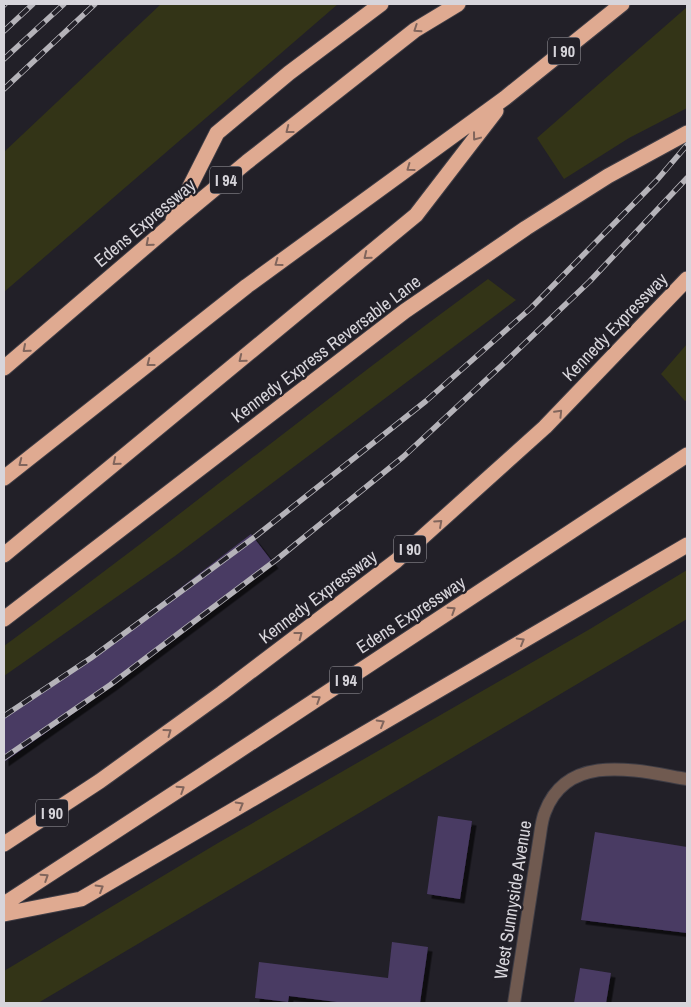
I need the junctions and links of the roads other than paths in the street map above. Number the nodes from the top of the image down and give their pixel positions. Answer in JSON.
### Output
{"nodes":[{"id":1,"x":380,"y":4,"type":"edge"},
{"id":2,"x":458,"y":4,"type":"edge"},
{"id":3,"x":622,"y":4,"type":"edge"},
{"id":4,"x":506,"y":98,"type":"junction"},
{"id":5,"x":687,"y":133,"type":"edge"},
{"id":6,"x":171,"y":225,"type":"junction"},
{"id":7,"x":687,"y":279,"type":"edge"},
{"id":8,"x":4,"y":368,"type":"edge"},
{"id":9,"x":687,"y":455,"type":"edge"},
{"id":10,"x":4,"y":478,"type":"edge"},
{"id":11,"x":687,"y":545,"type":"edge"},
{"id":12,"x":4,"y":555,"type":"edge"},
{"id":13,"x":4,"y":619,"type":"edge"},
{"id":14,"x":687,"y":779,"type":"edge"},
{"id":15,"x":4,"y":844,"type":"edge"},
{"id":16,"x":4,"y":904,"type":"edge"},
{"id":17,"x":4,"y":914,"type":"edge"},
{"id":18,"x":514,"y":1003,"type":"edge"}],
"edges":[{"from":1,"to":6,"type":"highway"},
{"from":2,"to":6,"type":"highway","name":"Edens Expressway","number":"I 94","one_way":true},
{"from":3,"to":4,"type":"highway","number":"I 90"},
{"from":4,"to":10,"type":"highway","number":"I 90","one_way":true},
{"from":4,"to":12,"type":"highway","number":"I 90","one_way":true},
{"from":5,"to":13,"type":"highway","name":"Kennedy Express Reversable Lane"},
{"from":6,"to":8,"type":"highway","name":"Edens Expressway","number":"I 94","one_way":true},
{"from":15,"to":7,"type":"highway","name":"Kennedy Expressway","number":"I 90","one_way":true},
{"from":16,"to":9,"type":"highway","name":"Edens Expressway","number":"I 94","one_way":true},
{"from":17,"to":11,"type":"highway","one_way":true},
{"from":14,"to":18,"type":"street","name":"West Sunnyside Avenue"}]}
